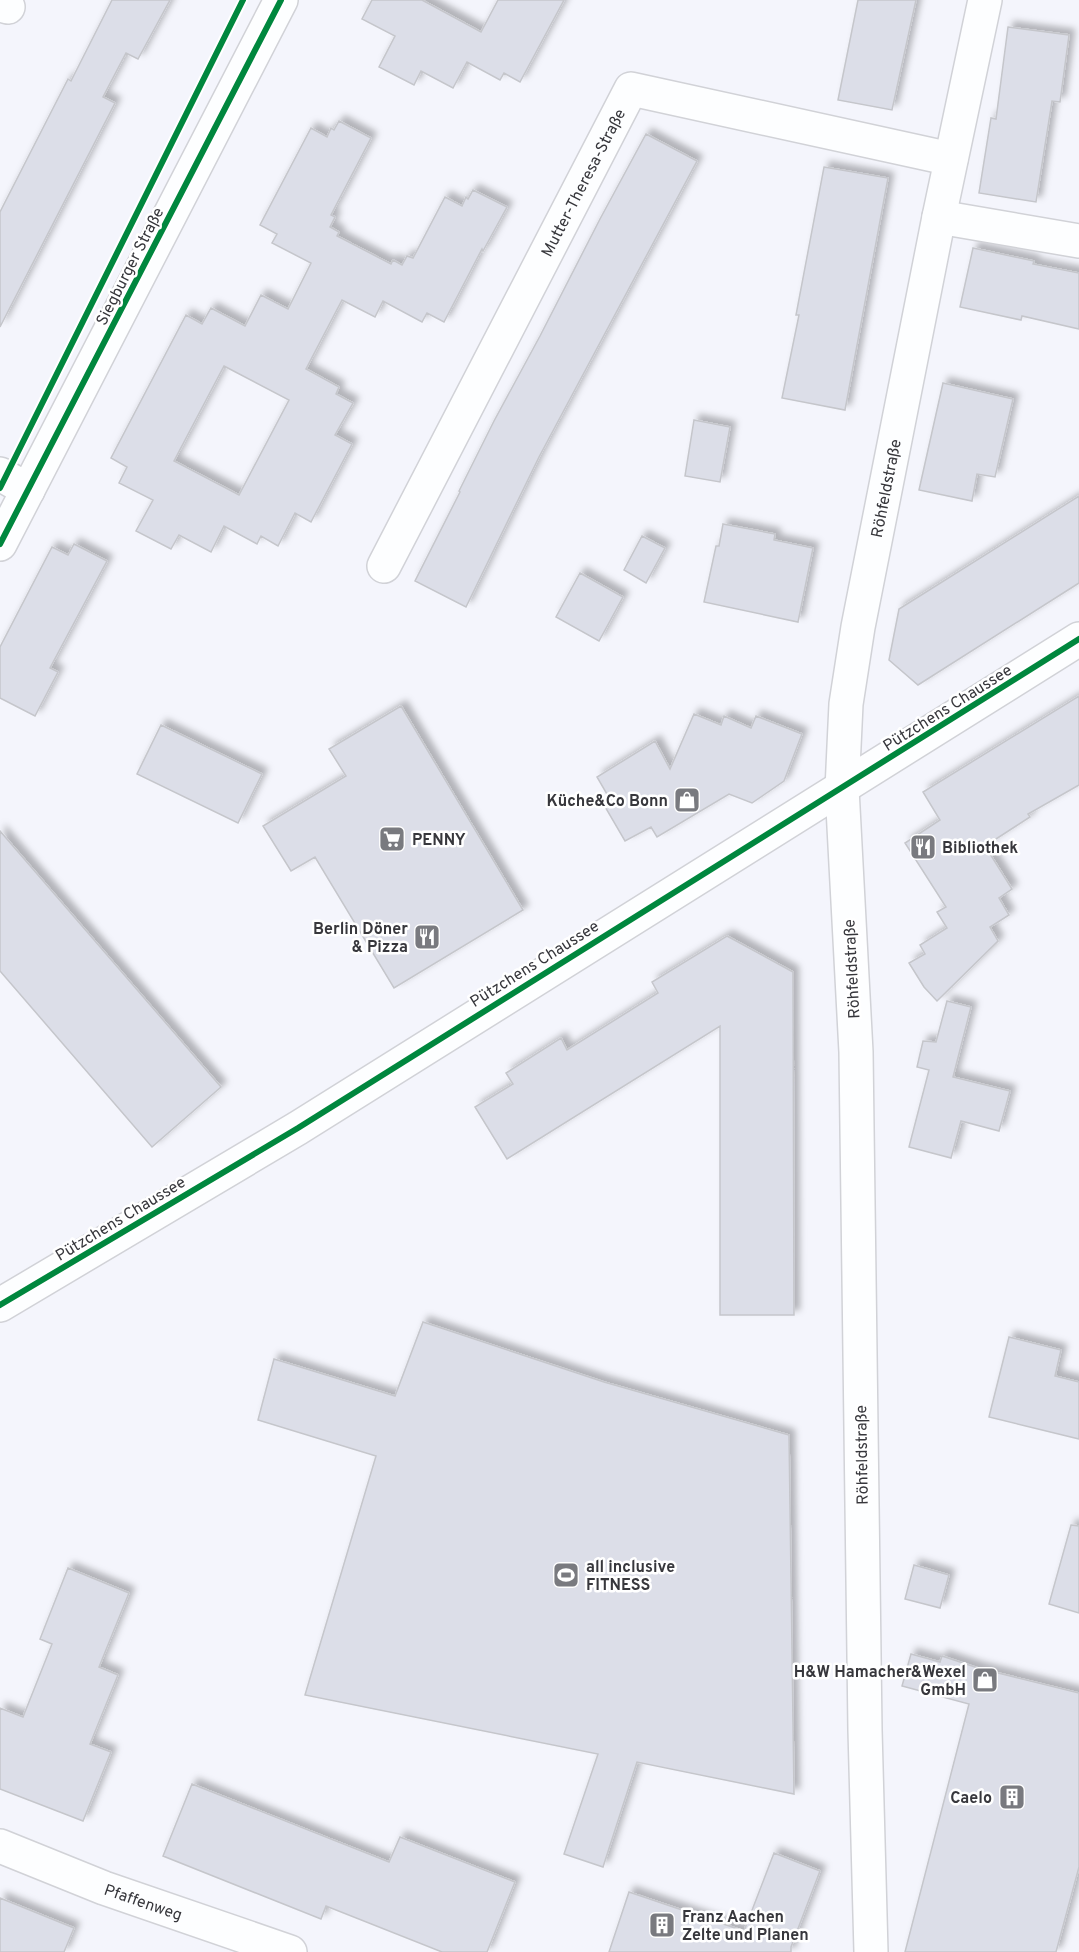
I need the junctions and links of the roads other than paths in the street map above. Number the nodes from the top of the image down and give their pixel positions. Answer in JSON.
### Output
{"nodes":[{"id":1,"x":281,"y":0,"type":"edge"},
{"id":2,"x":985,"y":0,"type":"edge"},
{"id":3,"x":951,"y":159,"type":"junction"},
{"id":4,"x":939,"y":217,"type":"junction"},
{"id":5,"x":1079,"y":242,"type":"edge"},
{"id":6,"x":0,"y":474,"type":"edge"},
{"id":7,"x":28,"y":490,"type":"junction"},
{"id":8,"x":0,"y":544,"type":"edge"},
{"id":9,"x":384,"y":566,"type":"dead end"},
{"id":10,"x":1079,"y":639,"type":"edge"},
{"id":11,"x":842,"y":789,"type":"junction"},
{"id":12,"x":0,"y":1305,"type":"edge"},
{"id":13,"x":0,"y":1846,"type":"edge"},
{"id":14,"x":290,"y":1952,"type":"edge"},
{"id":15,"x":871,"y":1952,"type":"edge"}],
"edges":[{"from":1,"to":7,"type":"street","name":"Siegburger Straße"},
{"from":2,"to":3,"type":"street","name":"Röhfeldstraße"},
{"from":3,"to":4,"type":"street","name":"Röhfeldstraße"},
{"from":3,"to":9,"type":"street","name":"Mutter-Theresa-Straße"},
{"from":4,"to":5,"type":"street"},
{"from":4,"to":11,"type":"street","name":"Röhfeldstraße"},
{"from":6,"to":7,"type":"street"},
{"from":7,"to":8,"type":"street","name":"Siegburger Straße"},
{"from":10,"to":11,"type":"street","name":"Pützchens Chaussee"},
{"from":11,"to":12,"type":"street","name":"Pützchens Chaussee"},
{"from":11,"to":15,"type":"street","name":"Röhfeldstraße"},
{"from":13,"to":14,"type":"street","name":"Pfaffenweg"}]}
